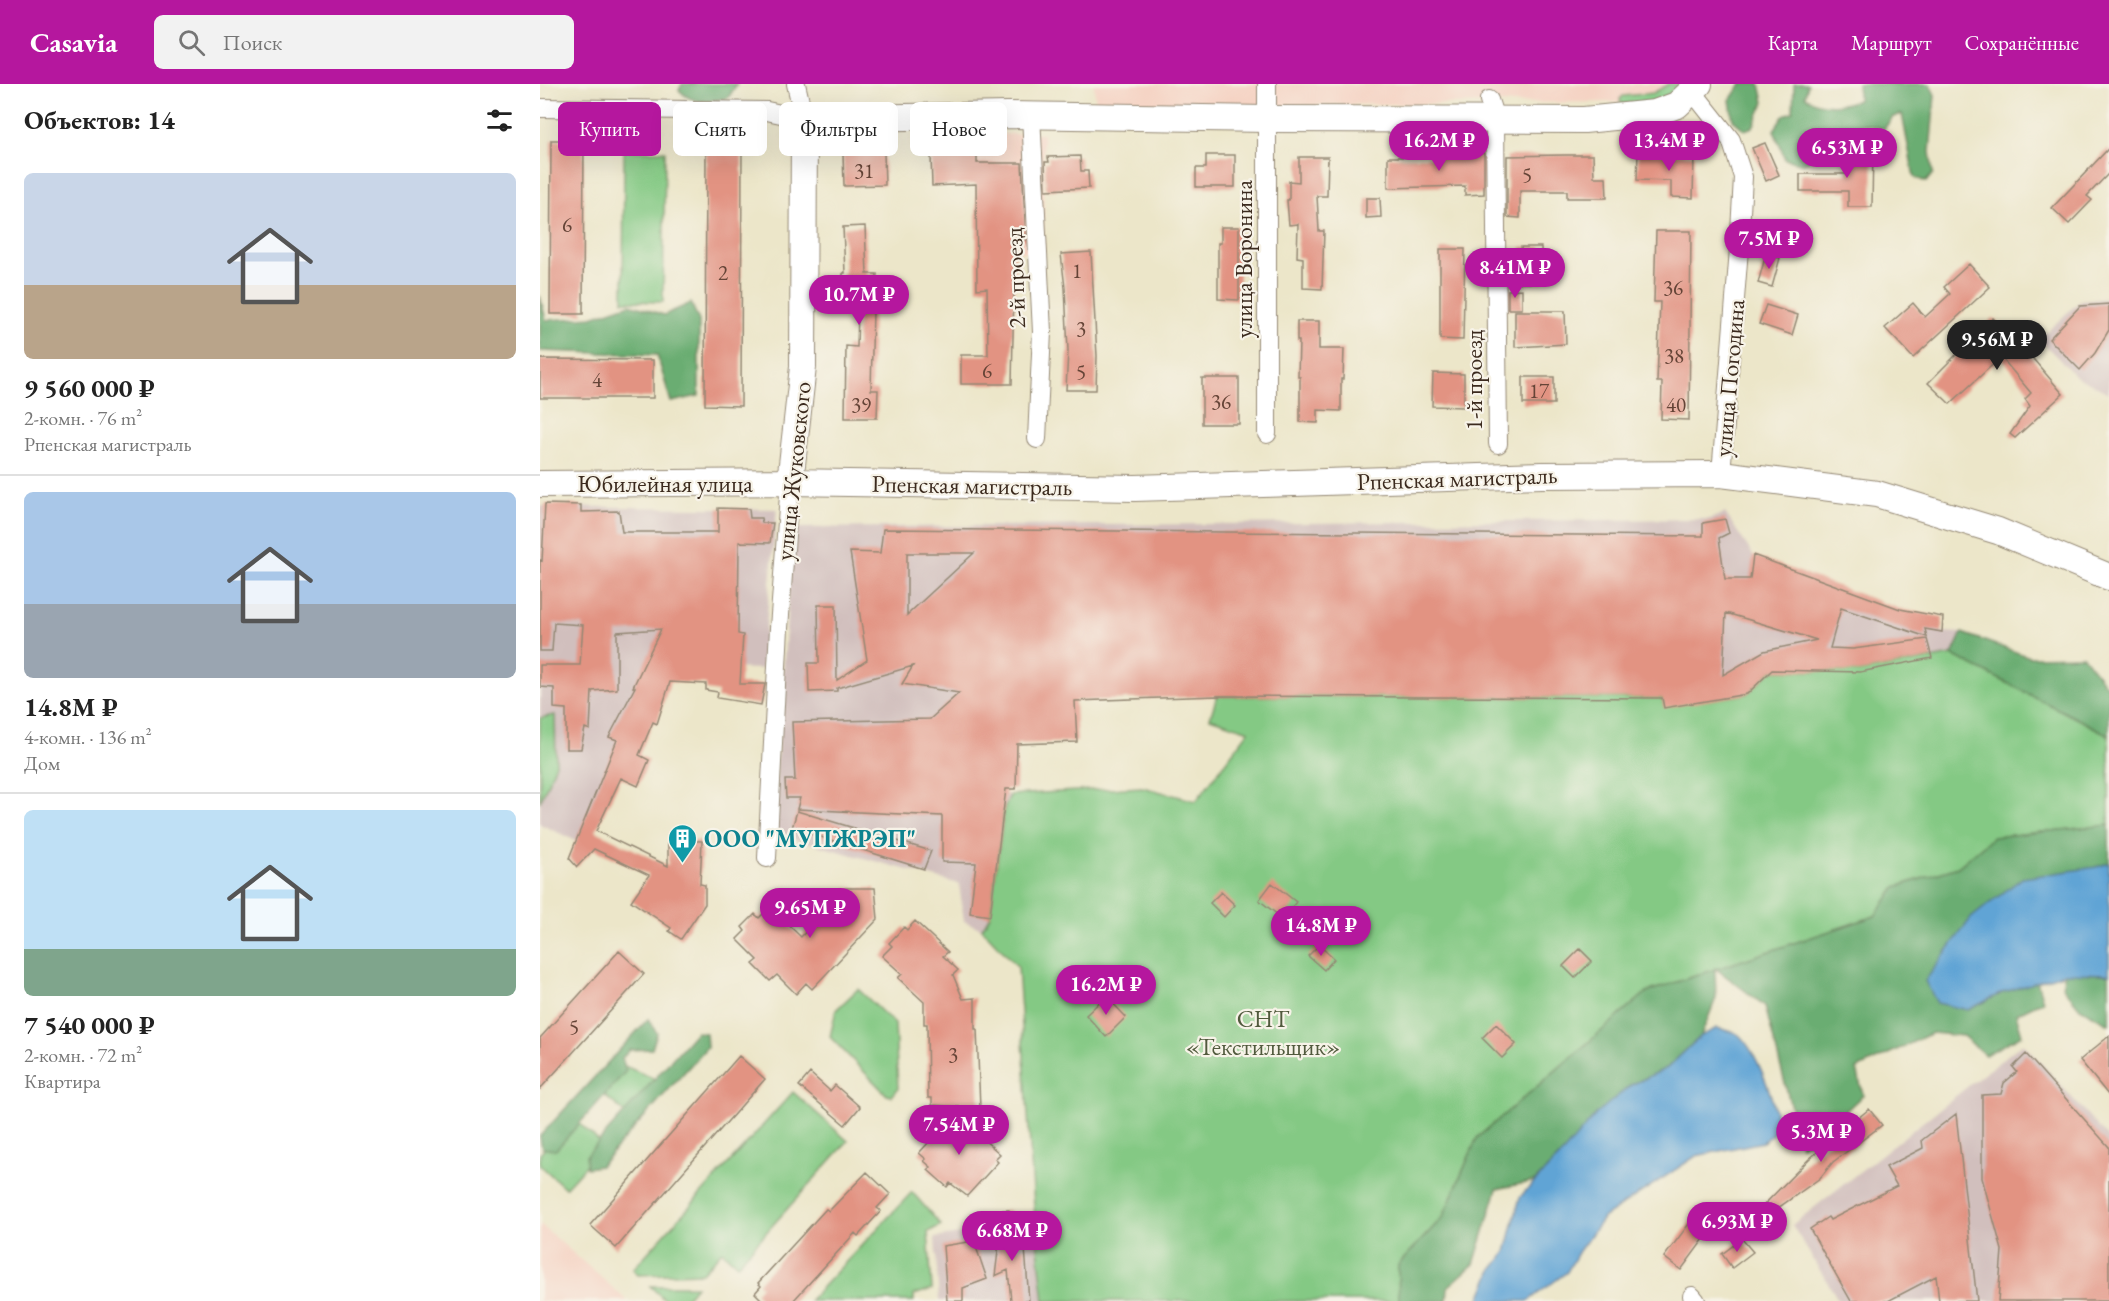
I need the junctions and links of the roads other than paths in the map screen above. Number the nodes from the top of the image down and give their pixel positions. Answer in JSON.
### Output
{"nodes":[{"id":1,"x":796,"y":84,"type":"edge"},
{"id":2,"x":1267,"y":84,"type":"edge"},
{"id":3,"x":1696,"y":88,"type":"edge"},
{"id":4,"x":800,"y":102,"type":"edge"},
{"id":5,"x":540,"y":108,"type":"edge"},
{"id":6,"x":1492,"y":110,"type":"junction"},
{"id":7,"x":779,"y":114,"type":"edge"},
{"id":8,"x":1031,"y":115,"type":"junction"},
{"id":9,"x":898,"y":117,"type":"edge"},
{"id":10,"x":1267,"y":119,"type":"junction"},
{"id":11,"x":804,"y":156,"type":"edge"},
{"id":12,"x":1267,"y":434,"type":"dead end"},
{"id":13,"x":1037,"y":439,"type":"dead end"},
{"id":14,"x":1498,"y":444,"type":"dead end"},
{"id":15,"x":1721,"y":474,"type":"junction"},
{"id":16,"x":790,"y":482,"type":"junction"},
{"id":17,"x":540,"y":484,"type":"edge"},
{"id":18,"x":2109,"y":577,"type":"edge"},
{"id":19,"x":767,"y":858,"type":"dead end"}],
"edges":[{"from":1,"to":4,"type":"street","name":"улица Жуковского"},
{"from":2,"to":10,"type":"street","name":"улица Воронина"},
{"from":3,"to":6,"type":"main road"},
{"from":3,"to":15,"type":"street","name":"улица Погодина"},
{"from":5,"to":7,"type":"street"},
{"from":6,"to":10,"type":"main road"},
{"from":6,"to":14,"type":"street","name":"1-й проезд"},
{"from":8,"to":9,"type":"main road"},
{"from":8,"to":10,"type":"main road"},
{"from":8,"to":13,"type":"street","name":"2-й проезд"},
{"from":10,"to":12,"type":"street","name":"улица Воронина"},
{"from":11,"to":16,"type":"main road","name":"улица Жуковского"},
{"from":15,"to":16,"type":"main road","name":"Рпенская магистраль"},
{"from":15,"to":18,"type":"main road","name":"Рпенская магистраль"},
{"from":16,"to":17,"type":"main road","name":"Юбилейная улица"},
{"from":16,"to":19,"type":"street","name":"улица Жуковского"}]}
